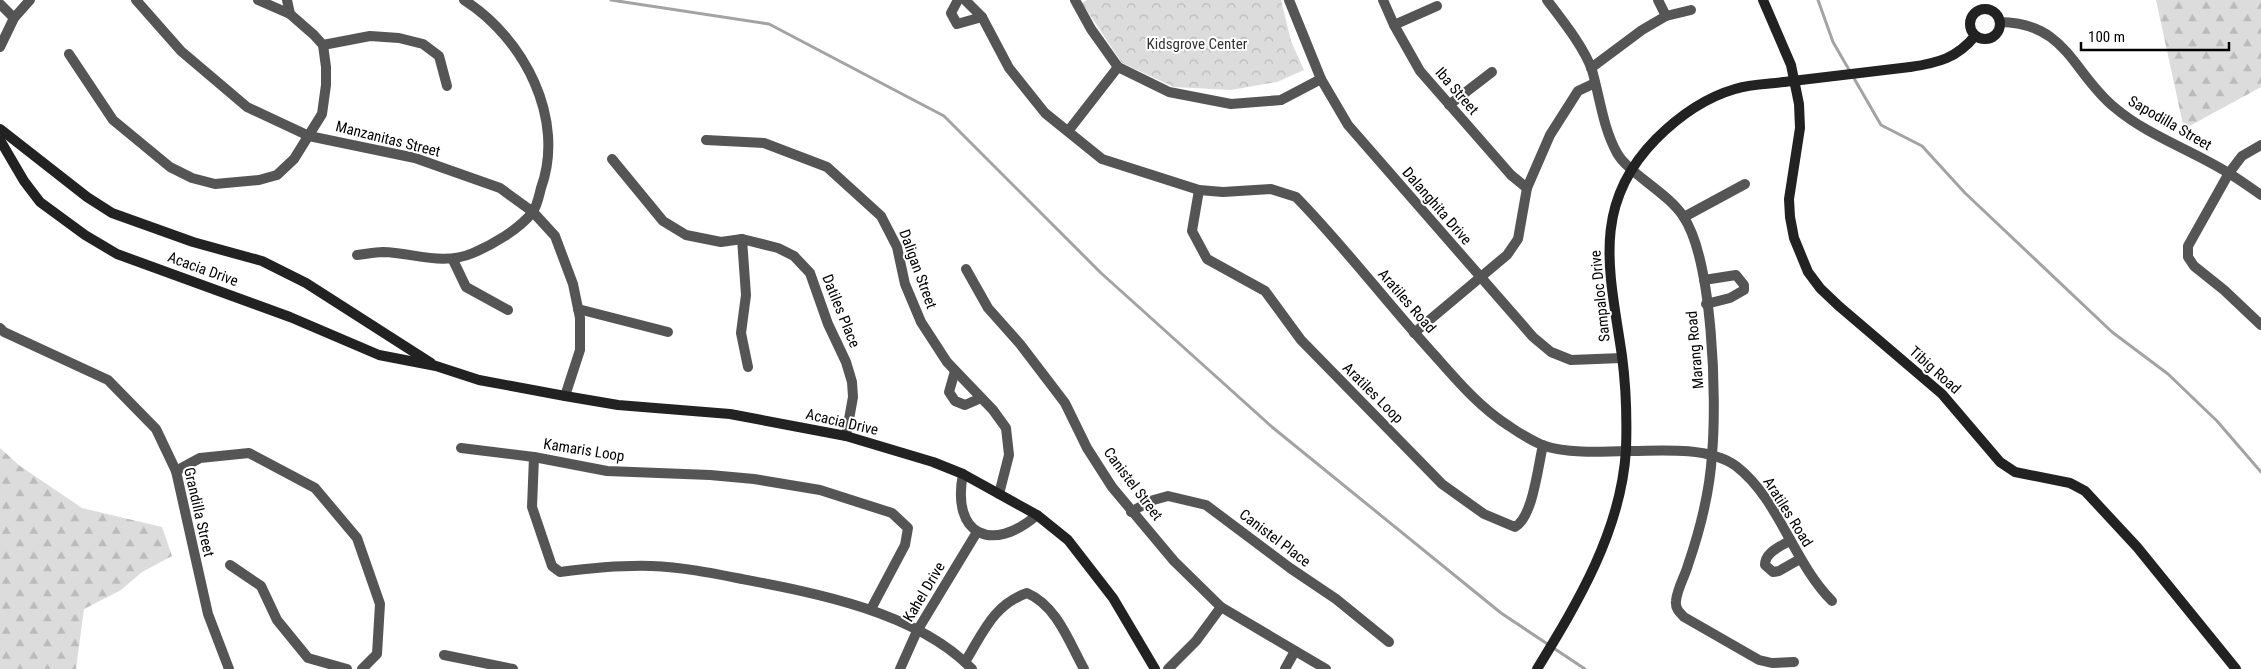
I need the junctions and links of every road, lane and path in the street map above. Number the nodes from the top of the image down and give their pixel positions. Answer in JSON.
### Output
{"nodes":[{"id":1,"x":30,"y":0,"type":"edge"},
{"id":2,"x":136,"y":0,"type":"edge"},
{"id":3,"x":258,"y":0,"type":"edge"},
{"id":4,"x":287,"y":0,"type":"edge"},
{"id":5,"x":464,"y":0,"type":"edge"},
{"id":6,"x":958,"y":0,"type":"edge"},
{"id":7,"x":965,"y":0,"type":"edge"},
{"id":8,"x":1075,"y":0,"type":"edge"},
{"id":9,"x":1289,"y":0,"type":"edge"},
{"id":10,"x":1384,"y":0,"type":"edge"},
{"id":11,"x":1547,"y":0,"type":"edge"},
{"id":12,"x":1658,"y":0,"type":"edge"},
{"id":13,"x":1763,"y":0,"type":"edge"},
{"id":14,"x":0,"y":4,"type":"edge"},
{"id":15,"x":1986,"y":4,"type":"edge"},
{"id":16,"x":1437,"y":6,"type":"dead end"},
{"id":17,"x":1691,"y":10,"type":"dead end"},
{"id":18,"x":290,"y":14,"type":"junction"},
{"id":19,"x":1666,"y":16,"type":"junction"},
{"id":20,"x":982,"y":17,"type":"junction"},
{"id":21,"x":14,"y":18,"type":"junction"},
{"id":22,"x":2000,"y":22,"type":"junction"},
{"id":23,"x":1394,"y":25,"type":"junction"},
{"id":24,"x":1975,"y":36,"type":"junction"},
{"id":25,"x":323,"y":46,"type":"junction"},
{"id":26,"x":0,"y":47,"type":"edge"},
{"id":27,"x":69,"y":54,"type":"dead end"},
{"id":28,"x":1118,"y":67,"type":"junction"},
{"id":29,"x":1591,"y":68,"type":"junction"},
{"id":30,"x":1492,"y":72,"type":"dead end"},
{"id":31,"x":1321,"y":79,"type":"junction"},
{"id":32,"x":1595,"y":83,"type":"junction"},
{"id":33,"x":447,"y":86,"type":"dead end"},
{"id":34,"x":1449,"y":105,"type":"junction"},
{"id":35,"x":0,"y":129,"type":"edge"},
{"id":36,"x":1069,"y":130,"type":"junction"},
{"id":37,"x":309,"y":136,"type":"junction"},
{"id":38,"x":0,"y":140,"type":"edge"},
{"id":39,"x":706,"y":140,"type":"dead end"},
{"id":40,"x":2261,"y":145,"type":"edge"},
{"id":41,"x":612,"y":159,"type":"dead end"},
{"id":42,"x":1632,"y":168,"type":"junction"},
{"id":43,"x":2229,"y":173,"type":"junction"},
{"id":44,"x":1745,"y":184,"type":"dead end"},
{"id":45,"x":1527,"y":188,"type":"junction"},
{"id":46,"x":1199,"y":190,"type":"junction"},
{"id":47,"x":2261,"y":195,"type":"edge"},
{"id":48,"x":533,"y":212,"type":"junction"},
{"id":49,"x":1684,"y":217,"type":"junction"},
{"id":50,"x":742,"y":240,"type":"junction"},
{"id":51,"x":357,"y":255,"type":"dead end"},
{"id":52,"x":453,"y":260,"type":"junction"},
{"id":53,"x":966,"y":269,"type":"dead end"},
{"id":54,"x":1481,"y":278,"type":"junction"},
{"id":55,"x":1704,"y":280,"type":"junction"},
{"id":56,"x":1706,"y":304,"type":"junction"},
{"id":57,"x":578,"y":309,"type":"junction"},
{"id":58,"x":508,"y":310,"type":"dead end"},
{"id":59,"x":2261,"y":325,"type":"edge"},
{"id":60,"x":0,"y":328,"type":"edge"},
{"id":61,"x":668,"y":332,"type":"dead end"},
{"id":62,"x":1414,"y":333,"type":"junction"},
{"id":63,"x":1622,"y":358,"type":"junction"},
{"id":64,"x":436,"y":366,"type":"junction"},
{"id":65,"x":748,"y":367,"type":"dead end"},
{"id":66,"x":955,"y":371,"type":"junction"},
{"id":67,"x":565,"y":396,"type":"junction"},
{"id":68,"x":981,"y":398,"type":"junction"},
{"id":69,"x":846,"y":436,"type":"junction"},
{"id":70,"x":1543,"y":445,"type":"junction"},
{"id":71,"x":461,"y":448,"type":"dead end"},
{"id":72,"x":1626,"y":451,"type":"junction"},
{"id":73,"x":1712,"y":455,"type":"junction"},
{"id":74,"x":534,"y":458,"type":"junction"},
{"id":75,"x":176,"y":471,"type":"junction"},
{"id":76,"x":962,"y":474,"type":"junction"},
{"id":77,"x":999,"y":494,"type":"junction"},
{"id":78,"x":1131,"y":512,"type":"junction"},
{"id":79,"x":1037,"y":514,"type":"junction"},
{"id":80,"x":977,"y":532,"type":"junction"},
{"id":81,"x":1790,"y":540,"type":"junction"},
{"id":82,"x":1800,"y":559,"type":"junction"},
{"id":83,"x":230,"y":565,"type":"dead end"},
{"id":84,"x":1832,"y":600,"type":"dead end"},
{"id":85,"x":1221,"y":607,"type":"junction"},
{"id":86,"x":871,"y":609,"type":"junction"},
{"id":87,"x":917,"y":631,"type":"junction"},
{"id":88,"x":1390,"y":642,"type":"dead end"},
{"id":89,"x":1295,"y":651,"type":"junction"},
{"id":90,"x":444,"y":655,"type":"dead end"},
{"id":91,"x":1794,"y":662,"type":"dead end"},
{"id":92,"x":969,"y":666,"type":"edge"},
{"id":93,"x":229,"y":669,"type":"edge"},
{"id":94,"x":347,"y":669,"type":"edge"},
{"id":95,"x":362,"y":669,"type":"edge"},
{"id":96,"x":513,"y":669,"type":"edge"},
{"id":97,"x":900,"y":669,"type":"edge"},
{"id":98,"x":1084,"y":669,"type":"edge"},
{"id":99,"x":1155,"y":669,"type":"edge"},
{"id":100,"x":1168,"y":669,"type":"edge"},
{"id":101,"x":1286,"y":669,"type":"edge"},
{"id":102,"x":1326,"y":669,"type":"edge"},
{"id":103,"x":1538,"y":669,"type":"edge"},
{"id":104,"x":2236,"y":669,"type":"edge"}],
"edges":[{"from":1,"to":21,"type":"street"},
{"from":2,"to":37,"type":"street","name":"Manzanitas Street"},
{"from":3,"to":18,"type":"street"},
{"from":4,"to":18,"type":"street"},
{"from":5,"to":48,"type":"street"},
{"from":6,"to":20,"type":"street"},
{"from":7,"to":20,"type":"street","name":"Aratiles Road"},
{"from":8,"to":28,"type":"street"},
{"from":9,"to":31,"type":"street","name":"Dalanghita Drive"},
{"from":10,"to":23,"type":"street","name":"Iba Street"},
{"from":11,"to":29,"type":"street","name":"Marang Road"},
{"from":12,"to":19,"type":"street"},
{"from":13,"to":104,"type":"street","name":"Tibig Road"},
{"from":14,"to":21,"type":"street"},
{"from":15,"to":22,"type":"street"},
{"from":15,"to":24,"type":"street"},
{"from":16,"to":23,"type":"street"},
{"from":17,"to":19,"type":"street"},
{"from":18,"to":25,"type":"street"},
{"from":19,"to":29,"type":"street"},
{"from":20,"to":36,"type":"street","name":"Aratiles Road"},
{"from":21,"to":26,"type":"street"},
{"from":22,"to":24,"type":"street"},
{"from":22,"to":43,"type":"street","name":"Sapodilla Street"},
{"from":23,"to":34,"type":"street","name":"Iba Street"},
{"from":24,"to":42,"type":"street","name":"Sampaloc Drive","bridge":true},
{"from":25,"to":33,"type":"street"},
{"from":25,"to":37,"type":"street"},
{"from":27,"to":37,"type":"street"},
{"from":28,"to":31,"type":"street"},
{"from":28,"to":36,"type":"street"},
{"from":29,"to":32,"type":"street","name":"Marang Road"},
{"from":30,"to":34,"type":"street"},
{"from":31,"to":54,"type":"street","name":"Dalanghita Drive"},
{"from":32,"to":42,"type":"street","name":"Marang Road"},
{"from":32,"to":45,"type":"street"},
{"from":34,"to":45,"type":"street","name":"Iba Street"},
{"from":35,"to":64,"type":"street","name":"Acacia Drive"},
{"from":36,"to":46,"type":"street","name":"Aratiles Road"},
{"from":37,"to":48,"type":"street","name":"Manzanitas Street"},
{"from":38,"to":64,"type":"street","name":"Acacia Drive"},
{"from":39,"to":66,"type":"street","name":"Daligan Street"},
{"from":40,"to":43,"type":"street"},
{"from":41,"to":50,"type":"street","name":"Datiles Place"},
{"from":42,"to":49,"type":"street","name":"Marang Road"},
{"from":42,"to":63,"type":"street","name":"Sampaloc Drive"},
{"from":43,"to":47,"type":"street","name":"Sapodilla Street"},
{"from":43,"to":59,"type":"street"},
{"from":44,"to":49,"type":"street"},
{"from":45,"to":54,"type":"street"},
{"from":46,"to":62,"type":"street","name":"Aratiles Road"},
{"from":46,"to":70,"type":"street","name":"Aratiles Loop"},
{"from":48,"to":52,"type":"street"},
{"from":48,"to":57,"type":"street","name":"Manzanitas Street"},
{"from":49,"to":55,"type":"street","name":"Marang Road"},
{"from":50,"to":65,"type":"street"},
{"from":50,"to":69,"type":"street","name":"Datiles Place"},
{"from":51,"to":52,"type":"street"},
{"from":52,"to":58,"type":"street"},
{"from":53,"to":78,"type":"street","name":"Canistel Street"},
{"from":54,"to":62,"type":"street"},
{"from":54,"to":63,"type":"street","name":"Dalanghita Drive"},
{"from":55,"to":56,"type":"street","name":"Marang Road"},
{"from":55,"to":56,"type":"street"},
{"from":56,"to":73,"type":"street","name":"Marang Road"},
{"from":57,"to":61,"type":"street"},
{"from":57,"to":67,"type":"street","name":"Manzanitas Street"},
{"from":60,"to":75,"type":"street","name":"Grandilla Street"},
{"from":62,"to":70,"type":"street","name":"Aratiles Road"},
{"from":63,"to":72,"type":"street","name":"Sampaloc Drive"},
{"from":64,"to":67,"type":"street","name":"Acacia Drive"},
{"from":66,"to":68,"type":"street","name":"Daligan Street"},
{"from":66,"to":68,"type":"street"},
{"from":67,"to":69,"type":"street","name":"Acacia Drive"},
{"from":68,"to":77,"type":"street","name":"Daligan Street"},
{"from":69,"to":76,"type":"street","name":"Acacia Drive"},
{"from":70,"to":72,"type":"street","name":"Aratiles Road"},
{"from":71,"to":74,"type":"street"},
{"from":72,"to":73,"type":"street","name":"Aratiles Road"},
{"from":72,"to":103,"type":"street","name":"Sampaloc Drive"},
{"from":73,"to":81,"type":"street","name":"Aratiles Road"},
{"from":73,"to":91,"type":"street","name":"Marang Road"},
{"from":74,"to":86,"type":"street","name":"Kamaris Loop"},
{"from":74,"to":86,"type":"street","name":"Kamaris Loop"},
{"from":75,"to":93,"type":"street","name":"Grandilla Street"},
{"from":75,"to":95,"type":"street"},
{"from":76,"to":77,"type":"street","name":"Acacia Drive"},
{"from":76,"to":80,"type":"street"},
{"from":77,"to":79,"type":"street","name":"Acacia Drive"},
{"from":78,"to":85,"type":"street","name":"Canistel Street"},
{"from":78,"to":88,"type":"street","name":"Canistel Place"},
{"from":79,"to":80,"type":"street"},
{"from":79,"to":99,"type":"street","name":"Acacia Drive"},
{"from":80,"to":87,"type":"street","name":"Kahel Drive"},
{"from":81,"to":82,"type":"street","name":"Aratiles Road"},
{"from":81,"to":82,"type":"street"},
{"from":82,"to":84,"type":"street","name":"Aratiles Road"},
{"from":83,"to":94,"type":"street"},
{"from":85,"to":89,"type":"street","name":"Canistel Street"},
{"from":85,"to":100,"type":"street"},
{"from":86,"to":87,"type":"street","name":"Kamaris Loop"},
{"from":87,"to":92,"type":"street","name":"Kamaris Loop"},
{"from":87,"to":97,"type":"street","name":"Kahel Drive"},
{"from":89,"to":101,"type":"street"},
{"from":89,"to":102,"type":"street","name":"Canistel Street"},
{"from":90,"to":96,"type":"street"},
{"from":92,"to":98,"type":"street"}]}
